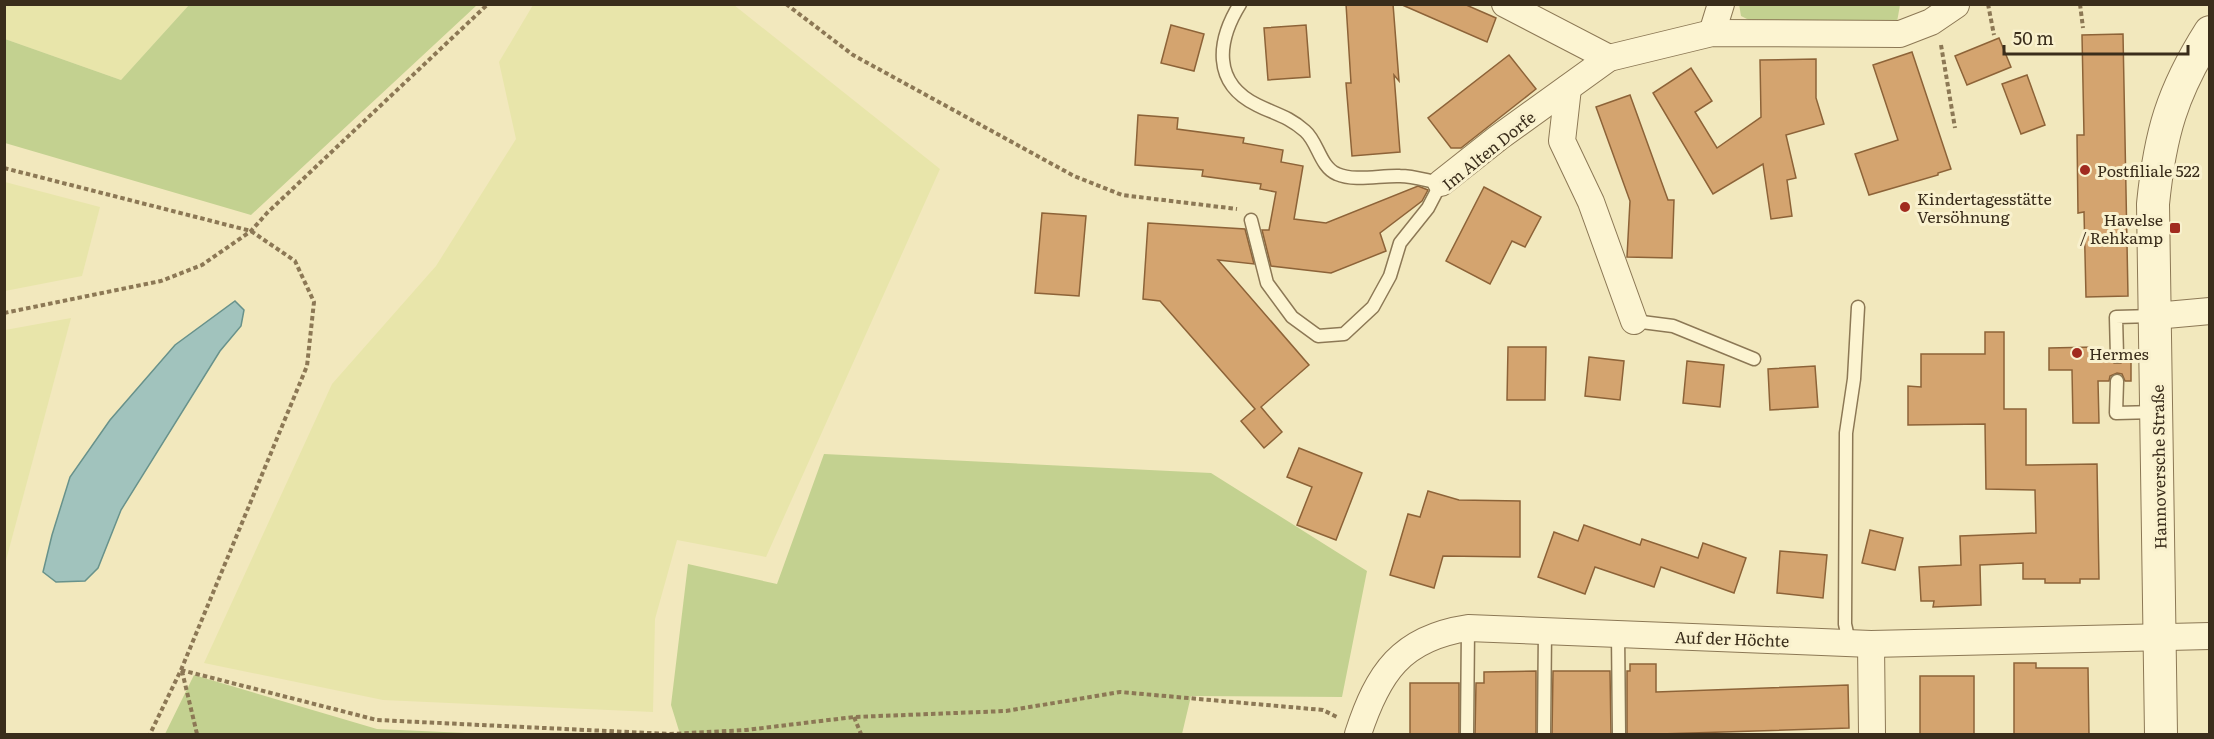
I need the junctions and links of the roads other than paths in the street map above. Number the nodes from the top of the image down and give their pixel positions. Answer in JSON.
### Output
{"nodes":[{"id":1,"x":1240,"y":4,"type":"edge"},
{"id":2,"x":1504,"y":4,"type":"edge"},
{"id":3,"x":1721,"y":4,"type":"edge"},
{"id":4,"x":1957,"y":5,"type":"edge"},
{"id":5,"x":2210,"y":32,"type":"edge"},
{"id":6,"x":1712,"y":33,"type":"junction"},
{"id":7,"x":1610,"y":58,"type":"junction"},
{"id":8,"x":1568,"y":88,"type":"junction"},
{"id":9,"x":1441,"y":183,"type":"junction"},
{"id":10,"x":1251,"y":220,"type":"road end"},
{"id":11,"x":1858,"y":307,"type":"dead end"},
{"id":12,"x":2210,"y":311,"type":"edge"},
{"id":13,"x":2155,"y":316,"type":"junction"},
{"id":14,"x":1634,"y":321,"type":"joint"},
{"id":15,"x":2117,"y":356,"type":"dead end"},
{"id":16,"x":1754,"y":359,"type":"dead end"},
{"id":17,"x":2117,"y":381,"type":"dead end"},
{"id":18,"x":2157,"y":412,"type":"junction"},
{"id":19,"x":1468,"y":628,"type":"junction"},
{"id":20,"x":1545,"y":630,"type":"junction"},
{"id":21,"x":1618,"y":633,"type":"junction"},
{"id":22,"x":2161,"y":636,"type":"junction"},
{"id":23,"x":2210,"y":636,"type":"edge"},
{"id":24,"x":1860,"y":643,"type":"junction"},
{"id":25,"x":1359,"y":731,"type":"edge"},
{"id":26,"x":1467,"y":735,"type":"edge"},
{"id":27,"x":1544,"y":735,"type":"edge"},
{"id":28,"x":1619,"y":735,"type":"edge"},
{"id":29,"x":1872,"y":735,"type":"edge"},
{"id":30,"x":2161,"y":735,"type":"edge"}],
"edges":[{"from":1,"to":9,"type":"lane"},
{"from":2,"to":7,"type":"street"},
{"from":3,"to":6,"type":"street"},
{"from":4,"to":6,"type":"street","name":"Im Alten Dorfe"},
{"from":5,"to":13,"type":"street","name":"Hannoversche Straße"},
{"from":6,"to":7,"type":"street","name":"Im Alten Dorfe"},
{"from":7,"to":8,"type":"street","name":"Im Alten Dorfe"},
{"from":8,"to":9,"type":"street","name":"Im Alten Dorfe"},
{"from":8,"to":14,"type":"street"},
{"from":9,"to":10,"type":"lane","name":"Im Alten Dorfe"},
{"from":11,"to":24,"type":"lane"},
{"from":12,"to":13,"type":"street"},
{"from":13,"to":15,"type":"lane"},
{"from":13,"to":18,"type":"street","name":"Hannoversche Straße"},
{"from":14,"to":16,"type":"lane"},
{"from":17,"to":18,"type":"lane"},
{"from":18,"to":22,"type":"street","name":"Hannoversche Straße"},
{"from":19,"to":20,"type":"street","name":"Auf der Höchte"},
{"from":19,"to":25,"type":"street","name":"Auf der Höchte"},
{"from":19,"to":26,"type":"lane"},
{"from":20,"to":21,"type":"street","name":"Auf der Höchte"},
{"from":20,"to":27,"type":"lane"},
{"from":21,"to":24,"type":"street","name":"Auf der Höchte"},
{"from":21,"to":28,"type":"lane"},
{"from":22,"to":23,"type":"street","name":"Auf der Höchte"},
{"from":22,"to":24,"type":"street","name":"Auf der Höchte"},
{"from":22,"to":30,"type":"street","name":"Hannoversche Straße"},
{"from":24,"to":29,"type":"street"}]}
